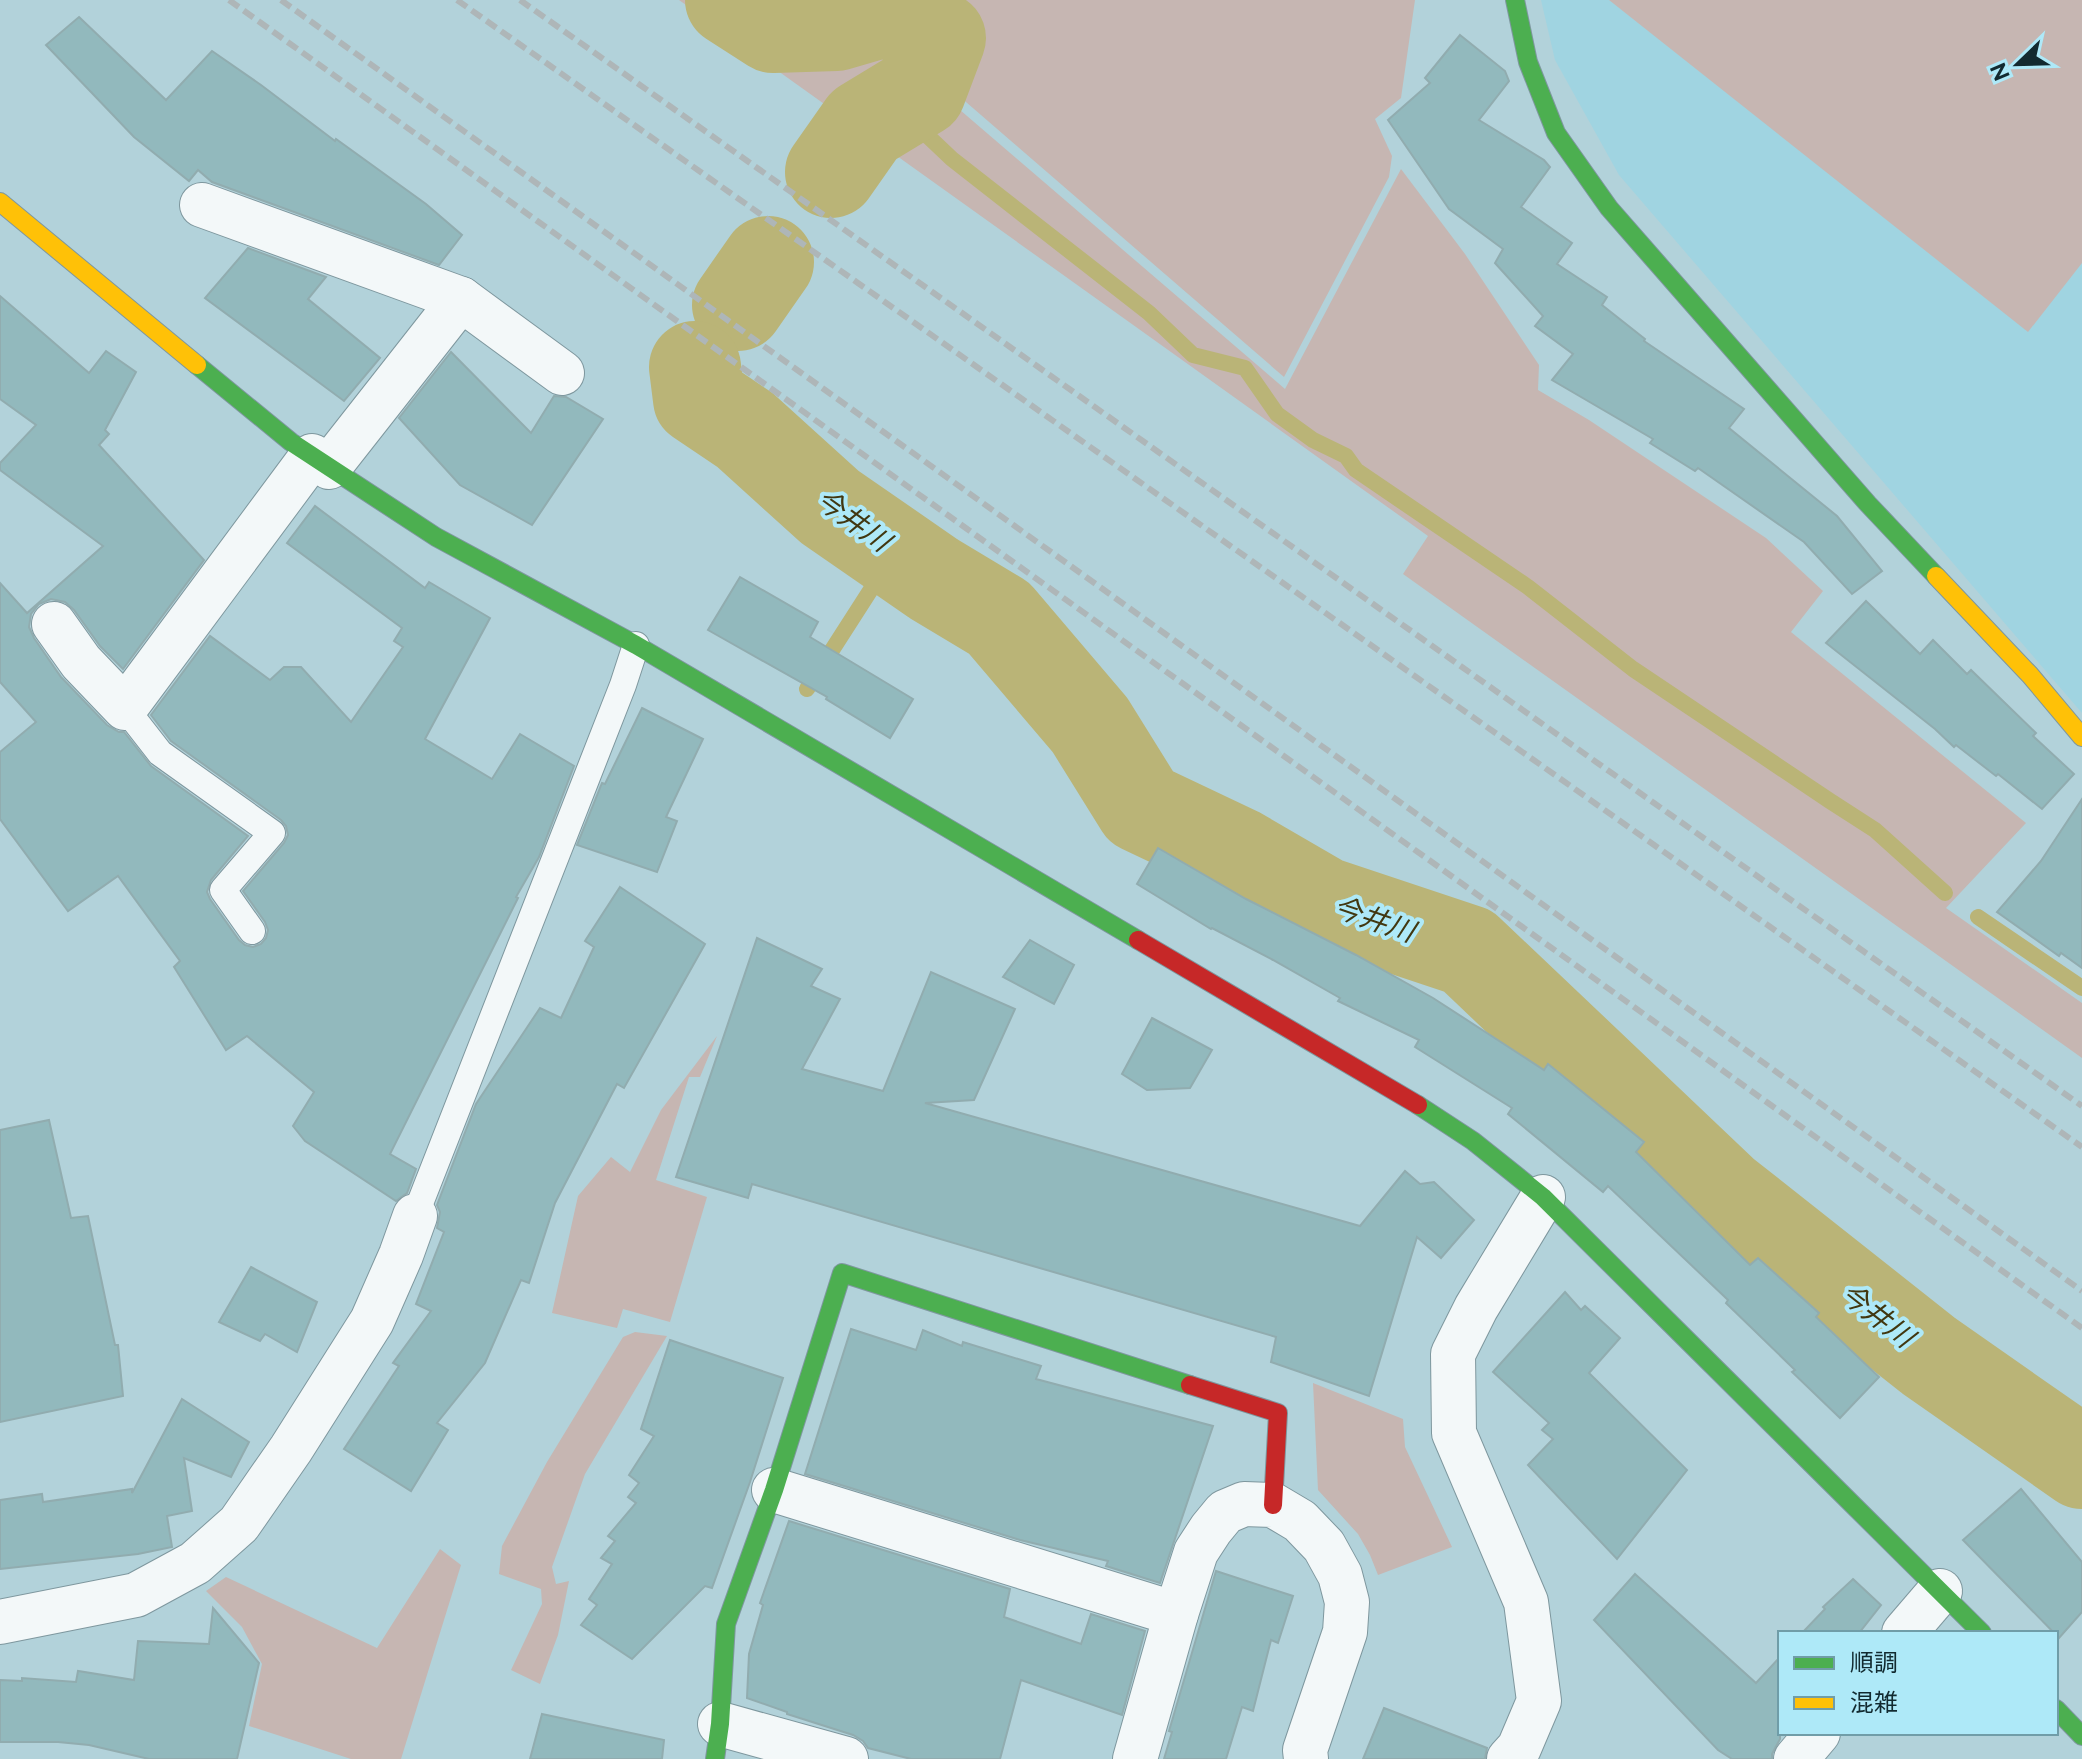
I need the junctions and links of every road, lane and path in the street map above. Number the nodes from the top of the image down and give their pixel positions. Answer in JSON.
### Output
{"nodes":[{"id":1,"x":1515,"y":0,"type":"edge"},
{"id":2,"x":0,"y":202,"type":"edge"},
{"id":3,"x":202,"y":205,"type":"dead end"},
{"id":4,"x":461,"y":299,"type":"junction"},
{"id":5,"x":562,"y":373,"type":"dead end"},
{"id":6,"x":320,"y":462,"type":"junction"},
{"id":7,"x":54,"y":624,"type":"dead end"},
{"id":8,"x":636,"y":645,"type":"junction"},
{"id":9,"x":125,"y":708,"type":"junction"},
{"id":10,"x":2082,"y":737,"type":"edge"},
{"id":11,"x":252,"y":931,"type":"dead end"},
{"id":12,"x":1543,"y":1197,"type":"junction"},
{"id":13,"x":415,"y":1216,"type":"joint"},
{"id":14,"x":774,"y":1490,"type":"junction"},
{"id":15,"x":1273,"y":1505,"type":"junction"},
{"id":16,"x":1940,"y":1591,"type":"junction"},
{"id":17,"x":1176,"y":1614,"type":"junction"},
{"id":18,"x":0,"y":1622,"type":"edge"},
{"id":19,"x":1906,"y":1631,"type":"edge"},
{"id":20,"x":1980,"y":1631,"type":"edge"},
{"id":21,"x":2058,"y":1711,"type":"edge"},
{"id":22,"x":1816,"y":1735,"type":"edge"},
{"id":23,"x":2082,"y":1736,"type":"edge"},
{"id":24,"x":717,"y":1741,"type":"edge"},
{"id":25,"x":846,"y":1759,"type":"edge"},
{"id":26,"x":1135,"y":1759,"type":"edge"},
{"id":27,"x":1306,"y":1759,"type":"edge"},
{"id":28,"x":1509,"y":1759,"type":"edge"},
{"id":29,"x":1796,"y":1759,"type":"edge"}],
"edges":[{"from":1,"to":10,"type":"street"},
{"from":2,"to":6,"type":"street"},
{"from":3,"to":4,"type":"street"},
{"from":4,"to":5,"type":"street"},
{"from":4,"to":6,"type":"street"},
{"from":6,"to":8,"type":"street"},
{"from":6,"to":9,"type":"street"},
{"from":7,"to":9,"type":"street"},
{"from":8,"to":12,"type":"street"},
{"from":8,"to":13,"type":"lane"},
{"from":9,"to":11,"type":"lane"},
{"from":12,"to":16,"type":"street"},
{"from":12,"to":28,"type":"street"},
{"from":13,"to":18,"type":"street"},
{"from":14,"to":15,"type":"street"},
{"from":14,"to":17,"type":"street"},
{"from":14,"to":24,"type":"street"},
{"from":15,"to":17,"type":"street"},
{"from":15,"to":27,"type":"street"},
{"from":16,"to":19,"type":"street"},
{"from":16,"to":20,"type":"street"},
{"from":17,"to":26,"type":"street"},
{"from":21,"to":23,"type":"street"},
{"from":22,"to":29,"type":"street"},
{"from":24,"to":25,"type":"street"}]}
